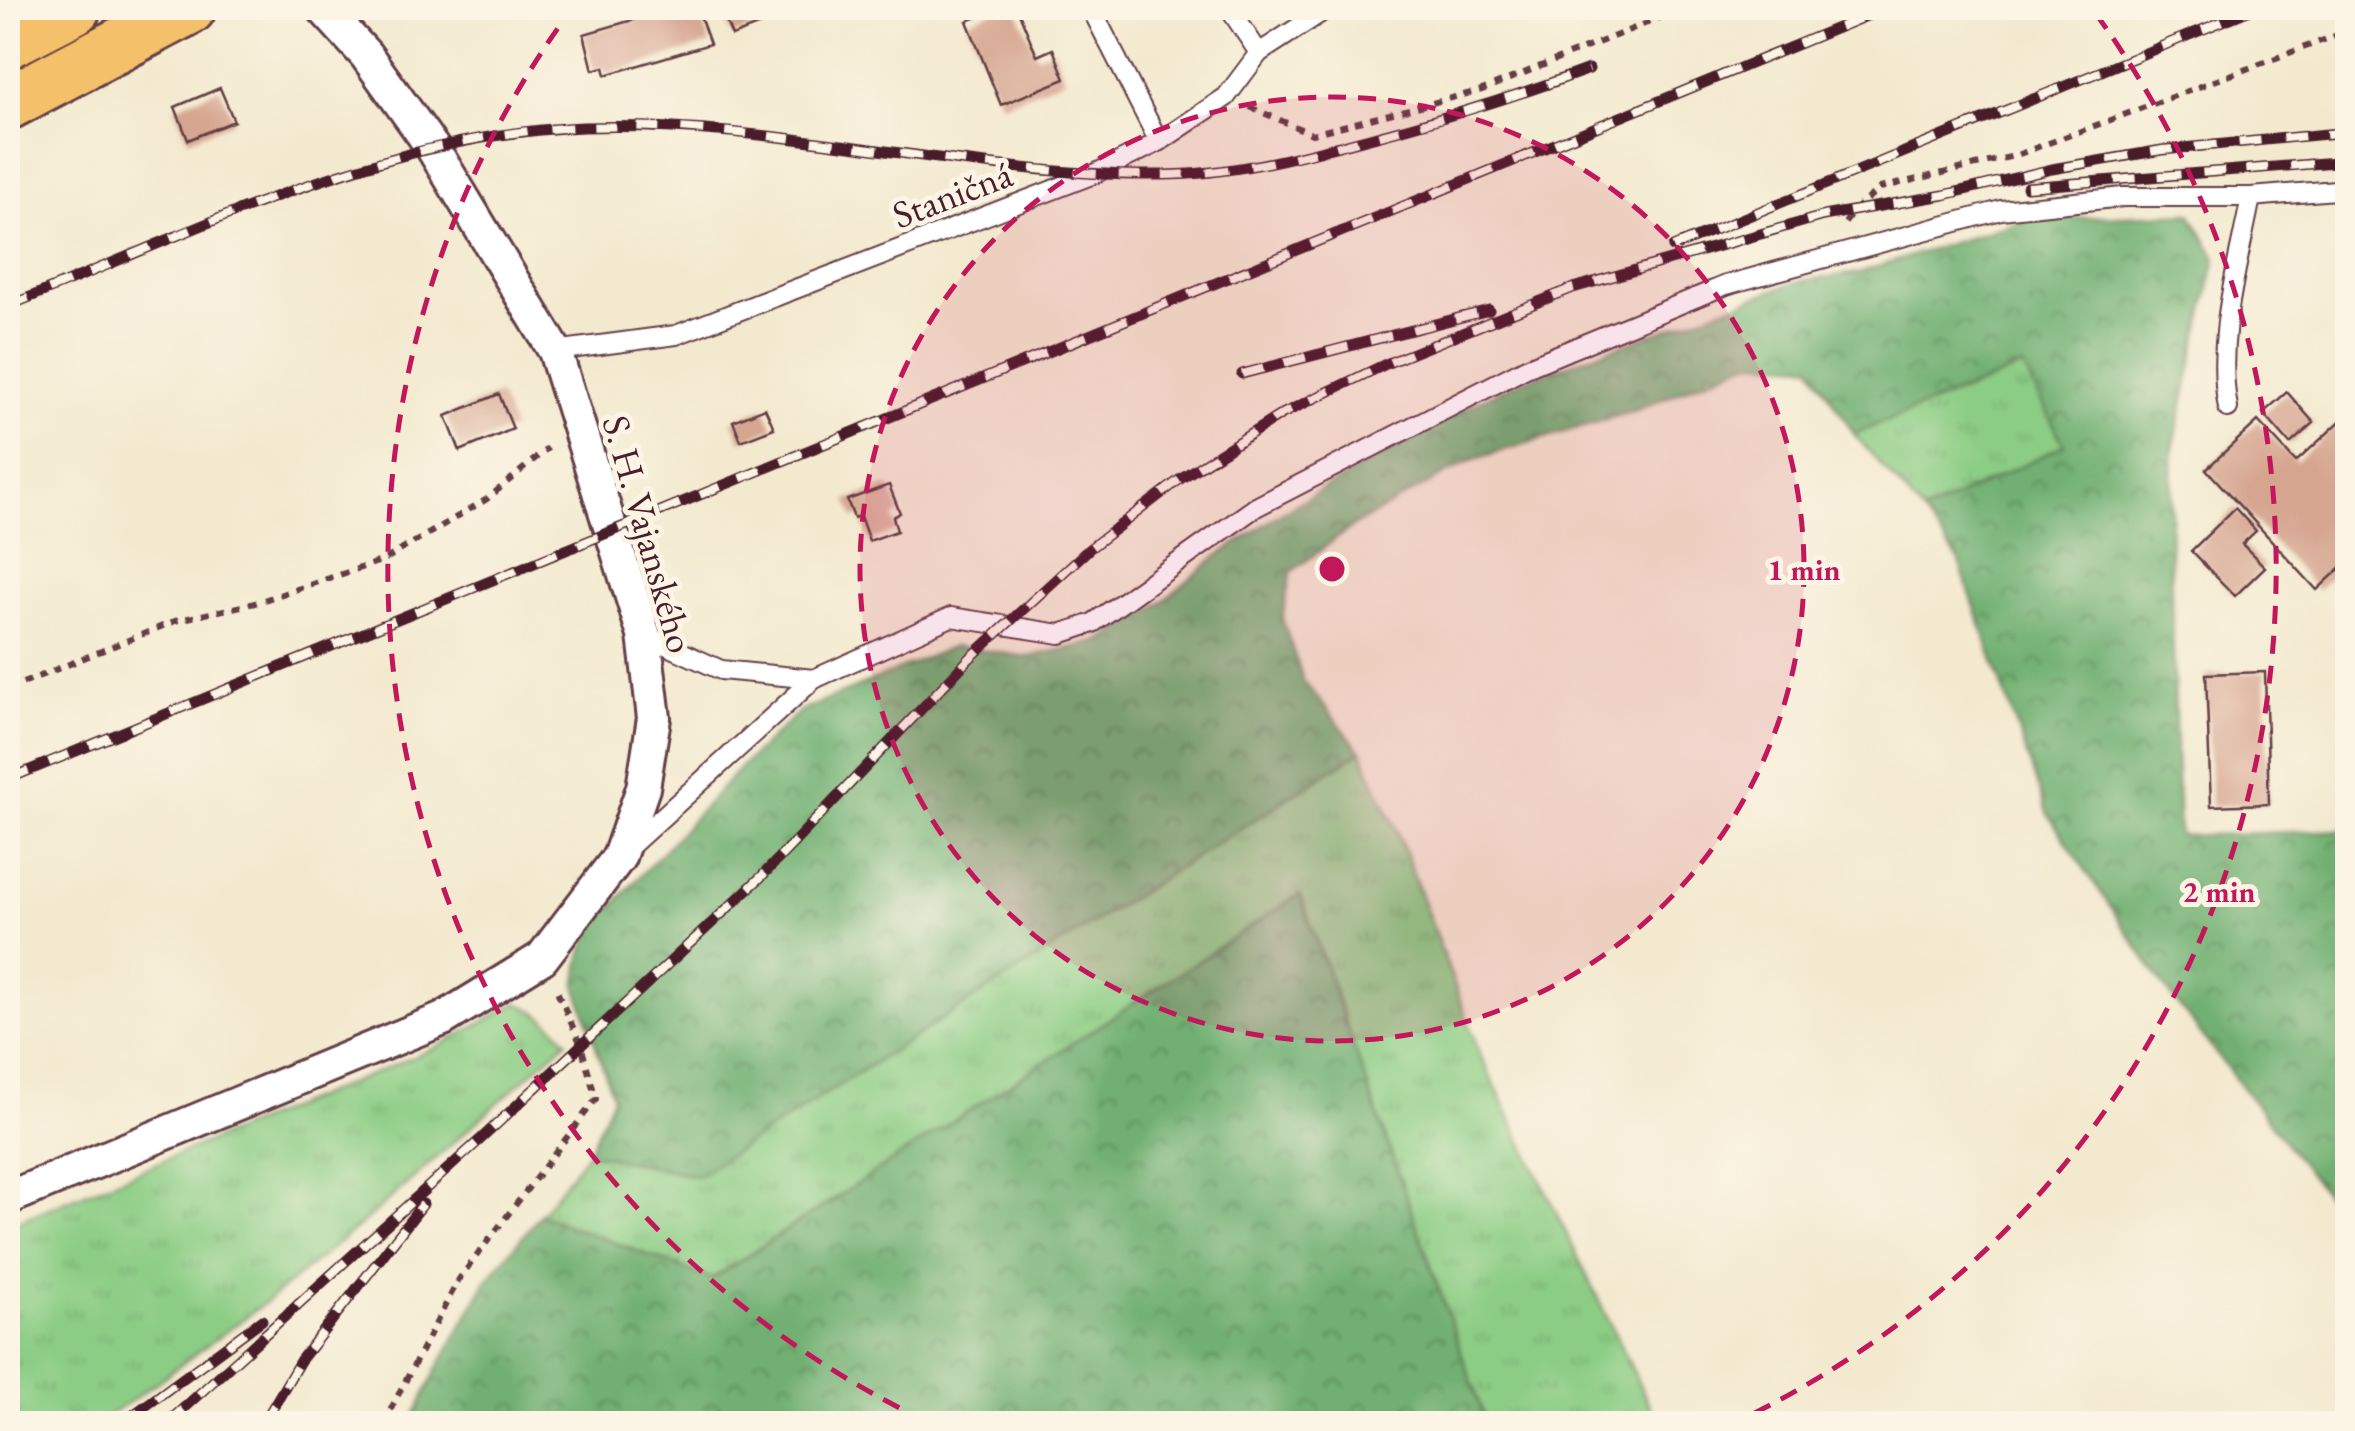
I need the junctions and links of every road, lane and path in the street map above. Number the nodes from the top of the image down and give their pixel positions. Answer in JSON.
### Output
{"nodes":[{"id":1,"x":50,"y":8,"type":"edge"},
{"id":2,"x":74,"y":8,"type":"edge"},
{"id":3,"x":189,"y":8,"type":"edge"},
{"id":4,"x":323,"y":8,"type":"edge"},
{"id":5,"x":1091,"y":8,"type":"edge"},
{"id":6,"x":1230,"y":8,"type":"edge"},
{"id":7,"x":1328,"y":8,"type":"edge"},
{"id":8,"x":1684,"y":8,"type":"edge"},
{"id":9,"x":2348,"y":31,"type":"edge"},
{"id":10,"x":8,"y":40,"type":"edge"},
{"id":11,"x":1259,"y":53,"type":"junction"},
{"id":12,"x":1226,"y":96,"type":"junction"},
{"id":13,"x":8,"y":102,"type":"edge"},
{"id":14,"x":1159,"y":142,"type":"junction"},
{"id":15,"x":2348,"y":190,"type":"edge"},
{"id":16,"x":2251,"y":197,"type":"junction"},
{"id":17,"x":1818,"y":259,"type":"junction"},
{"id":18,"x":555,"y":351,"type":"junction"},
{"id":19,"x":2228,"y":408,"type":"dead end"},
{"id":20,"x":576,"y":425,"type":"junction"},
{"id":21,"x":644,"y":635,"type":"junction"},
{"id":22,"x":814,"y":678,"type":"junction"},
{"id":23,"x":8,"y":689,"type":"edge"},
{"id":24,"x":618,"y":857,"type":"junction"},
{"id":25,"x":542,"y":958,"type":"junction"},
{"id":26,"x":8,"y":1198,"type":"edge"},
{"id":27,"x":383,"y":1424,"type":"edge"}],
"edges":[{"from":1,"to":10,"type":"street"},
{"from":2,"to":10,"type":"main road"},
{"from":3,"to":13,"type":"main road"},
{"from":4,"to":18,"type":"street","name":"S. H. Vajanského"},
{"from":5,"to":14,"type":"lane"},
{"from":6,"to":11,"type":"lane"},
{"from":7,"to":11,"type":"lane","name":"Staničná"},
{"from":8,"to":12,"type":"path"},
{"from":9,"to":17,"type":"path"},
{"from":11,"to":12,"type":"lane","name":"Staničná"},
{"from":12,"to":14,"type":"lane","name":"Staničná"},
{"from":14,"to":18,"type":"lane","name":"Staničná"},
{"from":15,"to":16,"type":"lane"},
{"from":16,"to":17,"type":"lane"},
{"from":16,"to":19,"type":"lane"},
{"from":17,"to":22,"type":"lane"},
{"from":18,"to":20,"type":"street","name":"S. H. Vajanského"},
{"from":20,"to":21,"type":"street","name":"S. H. Vajanského"},
{"from":20,"to":23,"type":"path"},
{"from":21,"to":22,"type":"lane"},
{"from":21,"to":24,"type":"street","name":"S. H. Vajanského"},
{"from":22,"to":24,"type":"lane"},
{"from":24,"to":25,"type":"street","name":"S. H. Vajanského"},
{"from":25,"to":26,"type":"street","name":"S. H. Vajanského"},
{"from":25,"to":27,"type":"path"}]}
